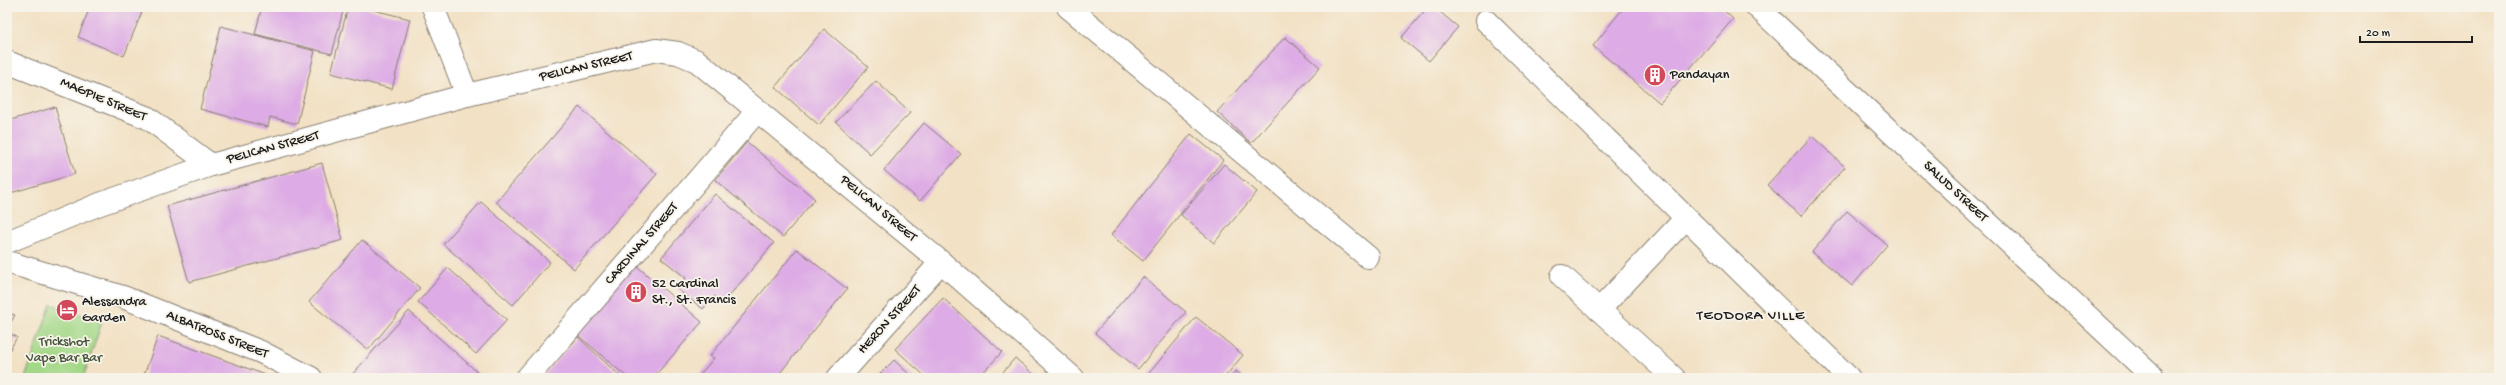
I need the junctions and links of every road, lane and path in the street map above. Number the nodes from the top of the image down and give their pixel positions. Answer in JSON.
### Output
{"nodes":[{"id":1,"x":433,"y":7,"type":"edge"},
{"id":2,"x":1068,"y":7,"type":"edge"},
{"id":3,"x":1757,"y":7,"type":"edge"},
{"id":4,"x":1486,"y":21,"type":"dead end"},
{"id":5,"x":7,"y":62,"type":"edge"},
{"id":6,"x":467,"y":95,"type":"junction"},
{"id":7,"x":758,"y":110,"type":"junction"},
{"id":8,"x":211,"y":165,"type":"junction"},
{"id":9,"x":1686,"y":218,"type":"junction"},
{"id":10,"x":7,"y":242,"type":"edge"},
{"id":11,"x":1368,"y":257,"type":"dead end"},
{"id":12,"x":7,"y":262,"type":"edge"},
{"id":13,"x":942,"y":262,"type":"junction"},
{"id":14,"x":1562,"y":276,"type":"dead end"},
{"id":15,"x":1600,"y":310,"type":"junction"},
{"id":16,"x":311,"y":378,"type":"edge"},
{"id":17,"x":527,"y":378,"type":"edge"},
{"id":18,"x":838,"y":378,"type":"edge"},
{"id":19,"x":1073,"y":378,"type":"edge"},
{"id":20,"x":1674,"y":378,"type":"edge"},
{"id":21,"x":1849,"y":378,"type":"edge"},
{"id":22,"x":2154,"y":378,"type":"edge"}],
"edges":[{"from":1,"to":6,"type":"street"},
{"from":2,"to":11,"type":"street"},
{"from":3,"to":22,"type":"street","name":"SALUD STREET"},
{"from":4,"to":9,"type":"street"},
{"from":5,"to":8,"type":"street","name":"MAGPIE STREET"},
{"from":6,"to":7,"type":"street","name":"PELICAN STREET"},
{"from":6,"to":8,"type":"street","name":"PELICAN STREET"},
{"from":7,"to":13,"type":"street","name":"PELICAN STREET"},
{"from":7,"to":17,"type":"street","name":"CARDINAL STREET"},
{"from":8,"to":10,"type":"street","name":"PELICAN STREET"},
{"from":9,"to":15,"type":"street"},
{"from":9,"to":21,"type":"street"},
{"from":12,"to":16,"type":"street","name":"ALBATROSS STREET"},
{"from":13,"to":18,"type":"street","name":"HERON STREET"},
{"from":13,"to":19,"type":"street","name":"PELICAN STREET"},
{"from":14,"to":15,"type":"street"},
{"from":15,"to":20,"type":"street"}]}
